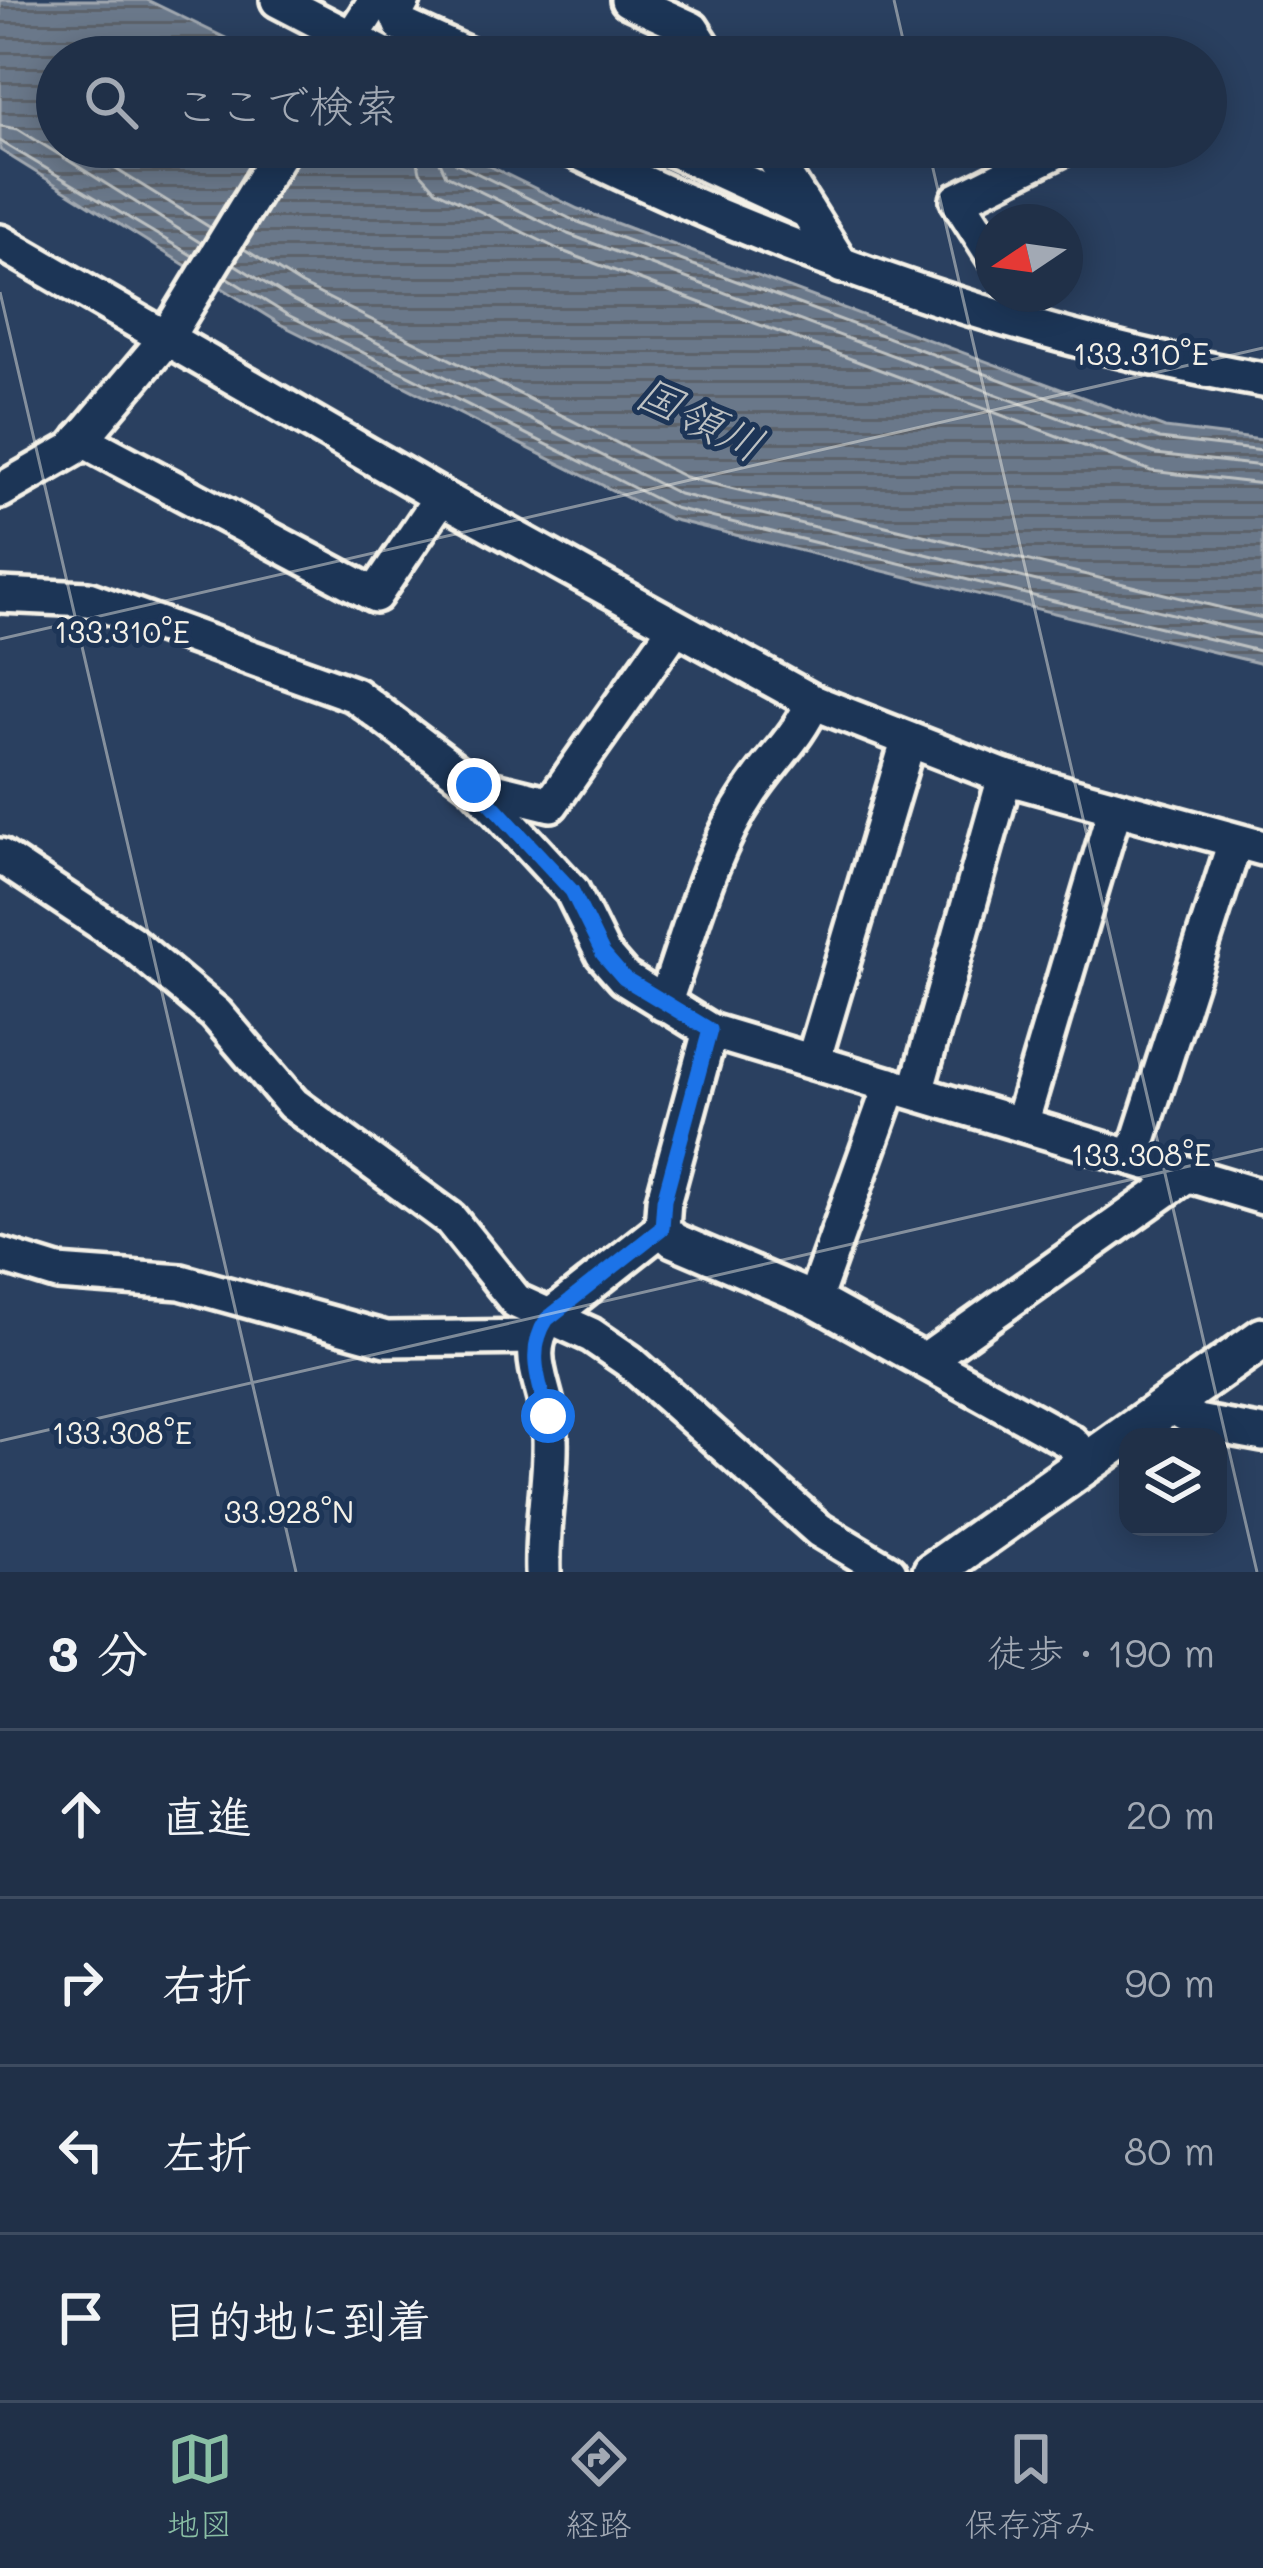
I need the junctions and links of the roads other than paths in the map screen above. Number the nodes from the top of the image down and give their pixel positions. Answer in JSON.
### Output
{"nodes":[{"id":1,"x":278,"y":0,"type":"edge"},
{"id":2,"x":376,"y":0,"type":"edge"},
{"id":3,"x":404,"y":0,"type":"edge"},
{"id":4,"x":628,"y":0,"type":"edge"},
{"id":5,"x":694,"y":29,"type":"edge"},
{"id":6,"x":326,"y":36,"type":"edge"},
{"id":7,"x":353,"y":36,"type":"edge"},
{"id":8,"x":425,"y":36,"type":"edge"},
{"id":9,"x":270,"y":168,"type":"edge"},
{"id":10,"x":616,"y":168,"type":"edge"},
{"id":11,"x":714,"y":168,"type":"edge"},
{"id":12,"x":779,"y":168,"type":"edge"},
{"id":13,"x":1022,"y":168,"type":"edge"},
{"id":14,"x":807,"y":211,"type":"junction"},
{"id":15,"x":975,"y":227,"type":"edge"},
{"id":16,"x":0,"y":242,"type":"edge"},
{"id":17,"x":842,"y":266,"type":"junction"},
{"id":18,"x":975,"y":296,"type":"edge"},
{"id":19,"x":968,"y":304,"type":"junction"},
{"id":20,"x":168,"y":332,"type":"junction"},
{"id":21,"x":1263,"y":380,"type":"edge"},
{"id":22,"x":81,"y":439,"type":"junction"},
{"id":23,"x":0,"y":491,"type":"edge"},
{"id":24,"x":441,"y":497,"type":"junction"},
{"id":25,"x":0,"y":595,"type":"edge"},
{"id":26,"x":674,"y":628,"type":"junction"},
{"id":27,"x":813,"y":701,"type":"junction"},
{"id":28,"x":908,"y":742,"type":"junction"},
{"id":29,"x":1005,"y":777,"type":"junction"},
{"id":30,"x":474,"y":785,"type":"junction"},
{"id":31,"x":1115,"y":808,"type":"junction"},
{"id":32,"x":1249,"y":845,"type":"edge"},
{"id":33,"x":0,"y":856,"type":"edge"},
{"id":34,"x":664,"y":1004,"type":"junction"},
{"id":35,"x":710,"y":1030,"type":"junction"},
{"id":36,"x":813,"y":1061,"type":"junction"},
{"id":37,"x":903,"y":1089,"type":"junction"},
{"id":38,"x":1021,"y":1124,"type":"junction"},
{"id":39,"x":1133,"y":1158,"type":"junction"},
{"id":40,"x":1188,"y":1174,"type":"junction"},
{"id":41,"x":1263,"y":1197,"type":"edge"},
{"id":42,"x":662,"y":1228,"type":"junction"},
{"id":43,"x":0,"y":1255,"type":"edge"},
{"id":44,"x":814,"y":1300,"type":"junction"},
{"id":45,"x":541,"y":1328,"type":"junction"},
{"id":46,"x":1263,"y":1338,"type":"edge"},
{"id":47,"x":925,"y":1361,"type":"junction"},
{"id":48,"x":1169,"y":1404,"type":"junction"},
{"id":49,"x":1263,"y":1434,"type":"edge"},
{"id":50,"x":1089,"y":1462,"type":"junction"},
{"id":51,"x":543,"y":1572,"type":"edge"},
{"id":52,"x":889,"y":1572,"type":"edge"},
{"id":53,"x":932,"y":1572,"type":"edge"}],
"edges":[{"from":1,"to":6,"type":"street"},
{"from":2,"to":7,"type":"street"},
{"from":3,"to":8,"type":"street"},
{"from":4,"to":5,"type":"street"},
{"from":9,"to":20,"type":"street"},
{"from":10,"to":17,"type":"street"},
{"from":11,"to":14,"type":"street"},
{"from":12,"to":14,"type":"street"},
{"from":13,"to":15,"type":"street"},
{"from":14,"to":17,"type":"street"},
{"from":16,"to":20,"type":"street"},
{"from":17,"to":19,"type":"street"},
{"from":18,"to":19,"type":"street"},
{"from":19,"to":21,"type":"street"},
{"from":20,"to":22,"type":"street"},
{"from":20,"to":24,"type":"street"},
{"from":22,"to":23,"type":"street"},
{"from":22,"to":24,"type":"street"},
{"from":24,"to":26,"type":"street"},
{"from":25,"to":30,"type":"street"},
{"from":26,"to":27,"type":"street"},
{"from":26,"to":30,"type":"street"},
{"from":27,"to":28,"type":"street"},
{"from":27,"to":34,"type":"street"},
{"from":28,"to":29,"type":"street"},
{"from":28,"to":36,"type":"street"},
{"from":29,"to":31,"type":"street"},
{"from":29,"to":37,"type":"street"},
{"from":30,"to":34,"type":"street"},
{"from":31,"to":32,"type":"street"},
{"from":31,"to":38,"type":"street"},
{"from":32,"to":39,"type":"street"},
{"from":33,"to":45,"type":"street"},
{"from":34,"to":35,"type":"street"},
{"from":35,"to":36,"type":"street"},
{"from":35,"to":42,"type":"street"},
{"from":36,"to":37,"type":"street"},
{"from":37,"to":38,"type":"street"},
{"from":37,"to":44,"type":"street"},
{"from":38,"to":39,"type":"street"},
{"from":39,"to":40,"type":"street"},
{"from":40,"to":41,"type":"street"},
{"from":40,"to":47,"type":"street"},
{"from":42,"to":44,"type":"street"},
{"from":42,"to":45,"type":"street"},
{"from":43,"to":45,"type":"street"},
{"from":44,"to":47,"type":"street"},
{"from":45,"to":51,"type":"street"},
{"from":45,"to":52,"type":"street"},
{"from":46,"to":48,"type":"street"},
{"from":47,"to":50,"type":"street"},
{"from":48,"to":49,"type":"street"},
{"from":48,"to":50,"type":"street"},
{"from":50,"to":53,"type":"street"}]}
